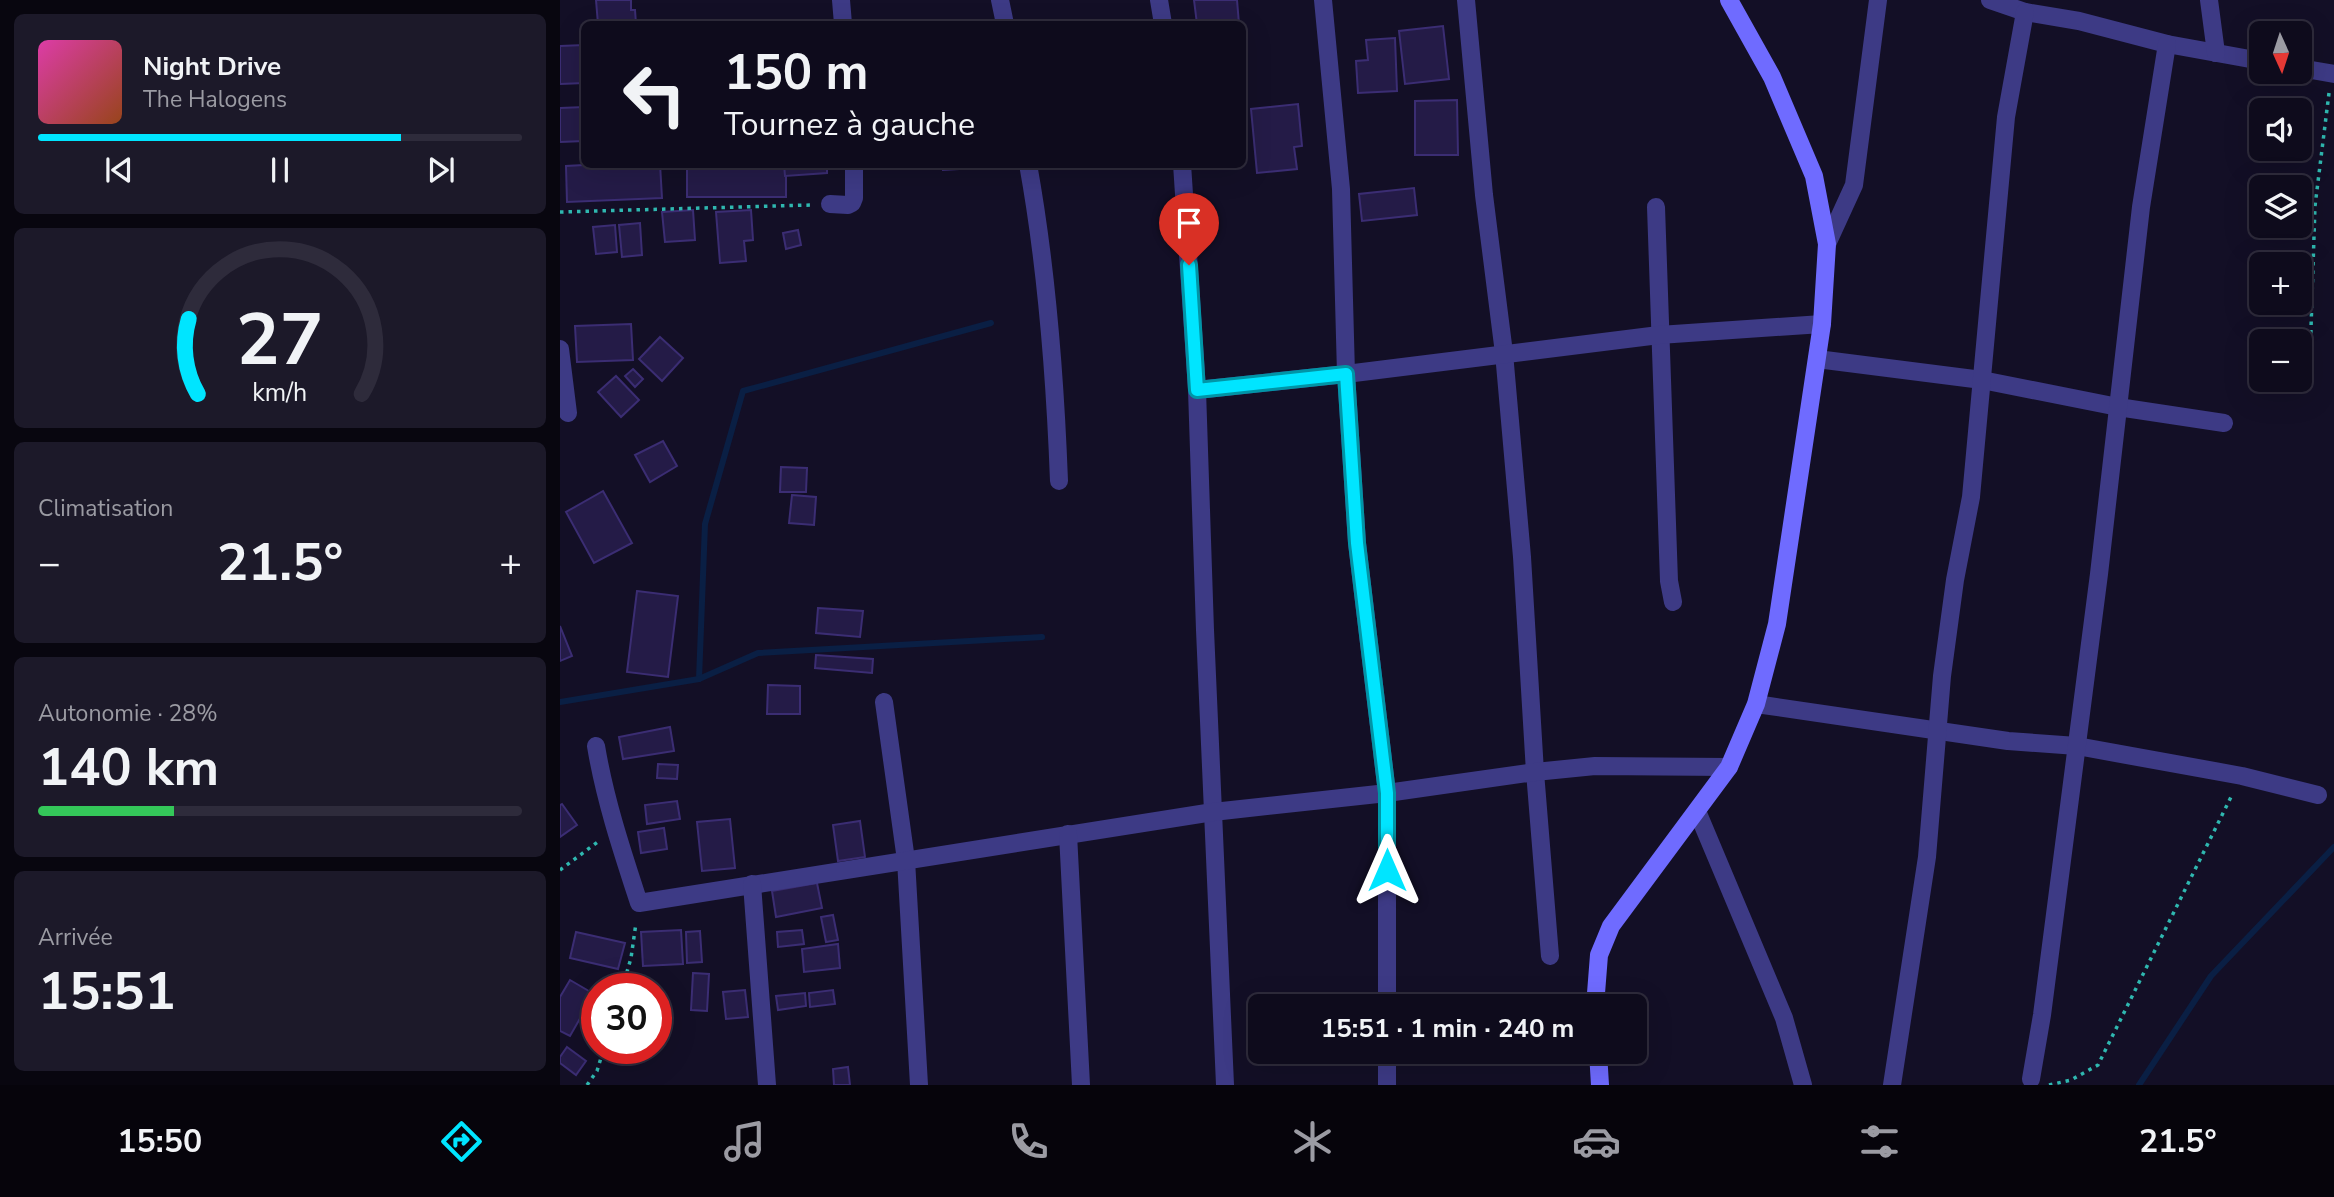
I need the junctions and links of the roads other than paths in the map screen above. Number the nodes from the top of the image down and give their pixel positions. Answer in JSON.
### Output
{"nodes":[{"id":1,"x":841,"y":0,"type":"edge"},
{"id":2,"x":1000,"y":0,"type":"edge"},
{"id":3,"x":1159,"y":0,"type":"edge"},
{"id":4,"x":1323,"y":0,"type":"edge"},
{"id":5,"x":1466,"y":0,"type":"edge"},
{"id":6,"x":1729,"y":0,"type":"edge"},
{"id":7,"x":1878,"y":0,"type":"edge"},
{"id":8,"x":1990,"y":0,"type":"edge"},
{"id":9,"x":2209,"y":0,"type":"edge"},
{"id":10,"x":2025,"y":12,"type":"junction"},
{"id":11,"x":843,"y":21,"type":"edge"},
{"id":12,"x":1004,"y":21,"type":"edge"},
{"id":13,"x":1162,"y":21,"type":"edge"},
{"id":14,"x":2167,"y":44,"type":"junction"},
{"id":15,"x":2216,"y":53,"type":"junction"},
{"id":16,"x":2249,"y":59,"type":"edge"},
{"id":17,"x":2312,"y":70,"type":"edge"},
{"id":18,"x":2332,"y":74,"type":"edge"},
{"id":19,"x":854,"y":168,"type":"edge"},
{"id":20,"x":1029,"y":168,"type":"edge"},
{"id":21,"x":1182,"y":168,"type":"edge"},
{"id":22,"x":830,"y":204,"type":"road end"},
{"id":23,"x":1656,"y":207,"type":"dead end"},
{"id":24,"x":1827,"y":244,"type":"junction"},
{"id":25,"x":1822,"y":324,"type":"junction"},
{"id":26,"x":1659,"y":335,"type":"junction"},
{"id":27,"x":560,"y":349,"type":"edge"},
{"id":28,"x":1504,"y":353,"type":"junction"},
{"id":29,"x":1817,"y":359,"type":"junction"},
{"id":30,"x":1346,"y":374,"type":"junction"},
{"id":31,"x":1982,"y":380,"type":"junction"},
{"id":32,"x":1197,"y":390,"type":"junction"},
{"id":33,"x":2118,"y":407,"type":"junction"},
{"id":34,"x":568,"y":413,"type":"dead end"},
{"id":35,"x":2224,"y":423,"type":"dead end"},
{"id":36,"x":1059,"y":481,"type":"dead end"},
{"id":37,"x":1673,"y":602,"type":"dead end"},
{"id":38,"x":884,"y":702,"type":"dead end"},
{"id":39,"x":1756,"y":704,"type":"junction"},
{"id":40,"x":1938,"y":730,"type":"junction"},
{"id":41,"x":596,"y":746,"type":"dead end"},
{"id":42,"x":2077,"y":746,"type":"junction"},
{"id":43,"x":1729,"y":767,"type":"junction"},
{"id":44,"x":1535,"y":772,"type":"junction"},
{"id":45,"x":1387,"y":793,"type":"junction"},
{"id":46,"x":2318,"y":795,"type":"dead end"},
{"id":47,"x":1697,"y":811,"type":"junction"},
{"id":48,"x":1213,"y":812,"type":"junction"},
{"id":49,"x":1068,"y":834,"type":"junction"},
{"id":50,"x":906,"y":860,"type":"junction"},
{"id":51,"x":752,"y":884,"type":"junction"},
{"id":52,"x":1550,"y":956,"type":"dead end"},
{"id":53,"x":1387,"y":994,"type":"edge"},
{"id":54,"x":1596,"y":994,"type":"edge"},
{"id":55,"x":1387,"y":1064,"type":"edge"},
{"id":56,"x":1599,"y":1064,"type":"edge"},
{"id":57,"x":2031,"y":1079,"type":"dead end"},
{"id":58,"x":767,"y":1085,"type":"edge"},
{"id":59,"x":919,"y":1085,"type":"edge"},
{"id":60,"x":1081,"y":1085,"type":"edge"},
{"id":61,"x":1225,"y":1085,"type":"edge"},
{"id":62,"x":1387,"y":1085,"type":"edge"},
{"id":63,"x":1600,"y":1085,"type":"edge"},
{"id":64,"x":1803,"y":1085,"type":"edge"},
{"id":65,"x":1892,"y":1085,"type":"edge"}],
"edges":[{"from":1,"to":11,"type":"street"},
{"from":2,"to":12,"type":"street"},
{"from":3,"to":13,"type":"street"},
{"from":4,"to":30,"type":"street"},
{"from":5,"to":28,"type":"street"},
{"from":6,"to":24,"type":"street"},
{"from":7,"to":24,"type":"street"},
{"from":8,"to":10,"type":"street"},
{"from":9,"to":15,"type":"street"},
{"from":10,"to":14,"type":"street"},
{"from":10,"to":31,"type":"street"},
{"from":14,"to":15,"type":"street"},
{"from":14,"to":33,"type":"street"},
{"from":15,"to":16,"type":"street"},
{"from":17,"to":18,"type":"street"},
{"from":19,"to":22,"type":"street"},
{"from":20,"to":36,"type":"street"},
{"from":21,"to":32,"type":"street"},
{"from":23,"to":26,"type":"street"},
{"from":24,"to":25,"type":"street"},
{"from":25,"to":26,"type":"street"},
{"from":25,"to":29,"type":"street"},
{"from":26,"to":28,"type":"street"},
{"from":26,"to":37,"type":"street"},
{"from":27,"to":34,"type":"street"},
{"from":28,"to":30,"type":"street"},
{"from":28,"to":44,"type":"street"},
{"from":29,"to":31,"type":"street"},
{"from":29,"to":39,"type":"street"},
{"from":30,"to":32,"type":"street"},
{"from":30,"to":45,"type":"street"},
{"from":31,"to":33,"type":"street"},
{"from":31,"to":40,"type":"street"},
{"from":32,"to":48,"type":"street"},
{"from":33,"to":35,"type":"street"},
{"from":33,"to":42,"type":"street"},
{"from":38,"to":50,"type":"street"},
{"from":39,"to":40,"type":"street"},
{"from":39,"to":43,"type":"street"},
{"from":40,"to":42,"type":"street"},
{"from":40,"to":65,"type":"street"},
{"from":41,"to":51,"type":"street"},
{"from":42,"to":46,"type":"street"},
{"from":42,"to":57,"type":"street"},
{"from":43,"to":44,"type":"street"},
{"from":43,"to":47,"type":"street"},
{"from":44,"to":45,"type":"street"},
{"from":44,"to":52,"type":"street"},
{"from":45,"to":48,"type":"street"},
{"from":45,"to":53,"type":"street"},
{"from":47,"to":54,"type":"street"},
{"from":47,"to":64,"type":"street"},
{"from":48,"to":49,"type":"street"},
{"from":48,"to":61,"type":"street"},
{"from":49,"to":50,"type":"street"},
{"from":49,"to":60,"type":"street"},
{"from":50,"to":51,"type":"street"},
{"from":50,"to":59,"type":"street"},
{"from":51,"to":58,"type":"street"},
{"from":55,"to":62,"type":"street"},
{"from":56,"to":63,"type":"street"}]}
